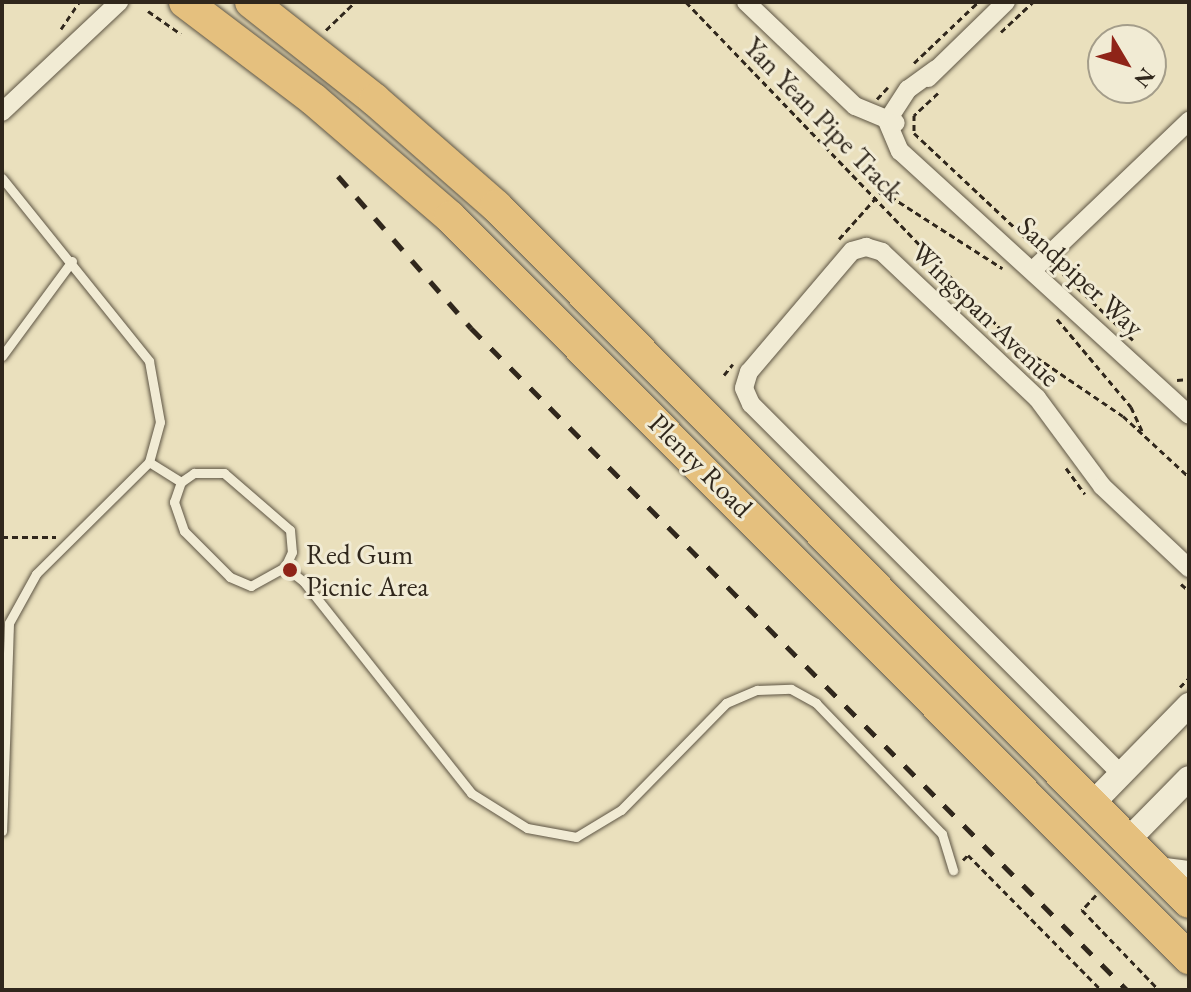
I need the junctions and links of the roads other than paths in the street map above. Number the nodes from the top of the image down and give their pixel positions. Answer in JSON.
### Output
{"nodes":[{"id":1,"x":119,"y":2,"type":"edge"},
{"id":2,"x":185,"y":2,"type":"edge"},
{"id":3,"x":251,"y":2,"type":"edge"},
{"id":4,"x":746,"y":2,"type":"edge"},
{"id":5,"x":1006,"y":2,"type":"edge"},
{"id":6,"x":2,"y":112,"type":"edge"},
{"id":7,"x":1189,"y":121,"type":"edge"},
{"id":8,"x":893,"y":122,"type":"junction"},
{"id":9,"x":2,"y":178,"type":"edge"},
{"id":10,"x":72,"y":261,"type":"junction"},
{"id":11,"x":1033,"y":270,"type":"junction"},
{"id":12,"x":2,"y":356,"type":"edge"},
{"id":13,"x":1187,"y":409,"type":"edge"},
{"id":14,"x":149,"y":462,"type":"junction"},
{"id":15,"x":181,"y":482,"type":"junction"},
{"id":16,"x":285,"y":567,"type":"junction"},
{"id":17,"x":1182,"y":574,"type":"edge"},
{"id":18,"x":1189,"y":705,"type":"edge"},
{"id":19,"x":1121,"y":774,"type":"junction"},
{"id":20,"x":1189,"y":778,"type":"edge"},
{"id":21,"x":1092,"y":804,"type":"junction"},
{"id":22,"x":2,"y":831,"type":"edge"},
{"id":23,"x":1064,"y":832,"type":"junction"},
{"id":24,"x":1127,"y":841,"type":"junction"},
{"id":25,"x":1154,"y":866,"type":"junction"},
{"id":26,"x":953,"y":870,"type":"road end"},
{"id":27,"x":1189,"y":870,"type":"edge"},
{"id":28,"x":1097,"y":882,"type":"junction"},
{"id":29,"x":1189,"y":902,"type":"edge"},
{"id":30,"x":1189,"y":958,"type":"edge"}],
"edges":[{"from":1,"to":6,"type":"street"},
{"from":2,"to":23,"type":"highway","name":"Plenty Road"},
{"from":3,"to":21,"type":"highway","name":"Plenty Road"},
{"from":4,"to":8,"type":"street"},
{"from":5,"to":8,"type":"street"},
{"from":7,"to":11,"type":"street"},
{"from":8,"to":11,"type":"street","name":"Sandpiper Way"},
{"from":9,"to":10,"type":"lane"},
{"from":10,"to":12,"type":"lane"},
{"from":10,"to":14,"type":"lane"},
{"from":11,"to":13,"type":"street","name":"Sandpiper Way"},
{"from":14,"to":15,"type":"lane"},
{"from":14,"to":22,"type":"lane"},
{"from":15,"to":16,"type":"lane"},
{"from":15,"to":16,"type":"lane"},
{"from":16,"to":26,"type":"lane"},
{"from":17,"to":19,"type":"street","name":"Wingspan Avenue"},
{"from":18,"to":19,"type":"street"},
{"from":19,"to":21,"type":"street"},
{"from":20,"to":24,"type":"street"},
{"from":21,"to":23,"type":"highway"},
{"from":21,"to":24,"type":"highway","name":"Plenty Road"},
{"from":23,"to":28,"type":"highway","name":"Plenty Road"},
{"from":24,"to":25,"type":"highway","name":"Plenty Road"},
{"from":24,"to":28,"type":"highway"},
{"from":25,"to":27,"type":"street"},
{"from":25,"to":29,"type":"highway","name":"Plenty Road"},
{"from":28,"to":30,"type":"highway","name":"Plenty Road"}]}
